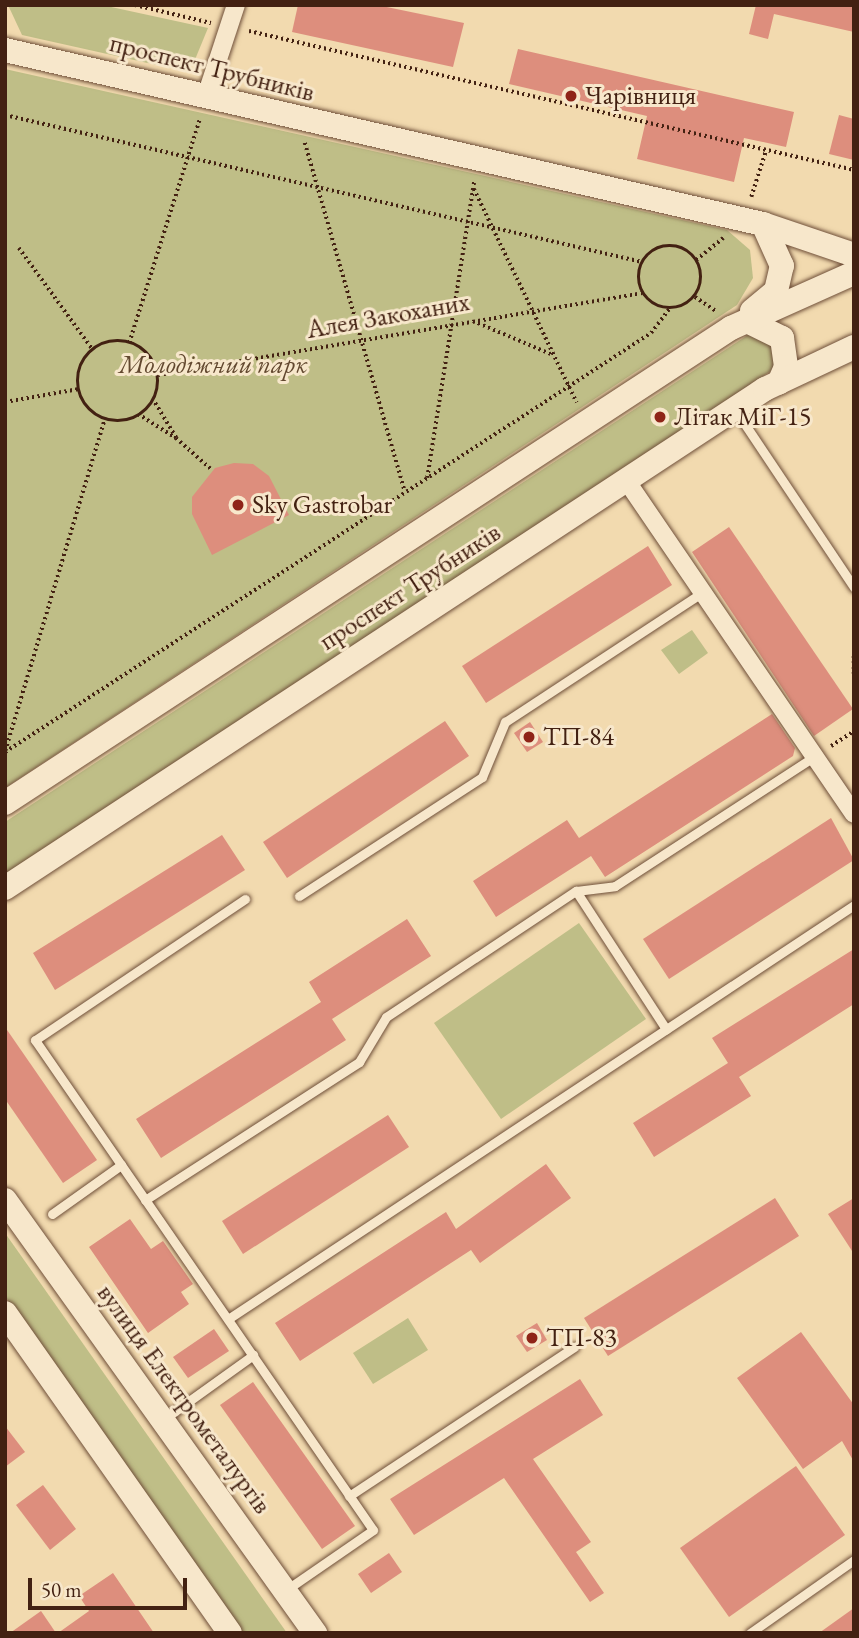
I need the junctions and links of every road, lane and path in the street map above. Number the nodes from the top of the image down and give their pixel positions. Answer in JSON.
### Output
{"nodes":[{"id":1,"x":135,"y":5,"type":"edge"},
{"id":2,"x":236,"y":5,"type":"edge"},
{"id":3,"x":212,"y":23,"type":"dead end"},
{"id":4,"x":249,"y":31,"type":"dead end"},
{"id":5,"x":5,"y":50,"type":"edge"},
{"id":6,"x":206,"y":96,"type":"junction"},
{"id":7,"x":5,"y":115,"type":"edge"},
{"id":8,"x":300,"y":120,"type":"junction"},
{"id":9,"x":766,"y":150,"type":"junction"},
{"id":10,"x":478,"y":158,"type":"junction"},
{"id":11,"x":190,"y":159,"type":"junction"},
{"id":12,"x":854,"y":170,"type":"edge"},
{"id":13,"x":313,"y":187,"type":"junction"},
{"id":14,"x":473,"y":187,"type":"junction"},
{"id":15,"x":751,"y":197,"type":"dead end"},
{"id":16,"x":467,"y":223,"type":"junction"},
{"id":17,"x":763,"y":224,"type":"junction"},
{"id":18,"x":493,"y":229,"type":"junction"},
{"id":19,"x":730,"y":232,"type":"dead end"},
{"id":20,"x":19,"y":248,"type":"dead end"},
{"id":21,"x":854,"y":255,"type":"edge"},
{"id":22,"x":696,"y":260,"type":"junction"},
{"id":23,"x":642,"y":262,"type":"junction"},
{"id":24,"x":854,"y":273,"type":"edge"},
{"id":25,"x":642,"y":293,"type":"junction"},
{"id":26,"x":695,"y":297,"type":"junction"},
{"id":27,"x":668,"y":309,"type":"junction"},
{"id":28,"x":533,"y":310,"type":"junction"},
{"id":29,"x":472,"y":321,"type":"junction"},
{"id":30,"x":733,"y":322,"type":"junction"},
{"id":31,"x":452,"y":324,"type":"junction"},
{"id":32,"x":360,"y":340,"type":"junction"},
{"id":33,"x":129,"y":343,"type":"junction"},
{"id":34,"x":854,"y":347,"type":"edge"},
{"id":35,"x":93,"y":350,"type":"junction"},
{"id":36,"x":555,"y":356,"type":"junction"},
{"id":37,"x":158,"y":375,"type":"junction"},
{"id":38,"x":779,"y":383,"type":"junction"},
{"id":39,"x":570,"y":386,"type":"junction"},
{"id":40,"x":79,"y":388,"type":"junction"},
{"id":41,"x":153,"y":400,"type":"junction"},
{"id":42,"x":5,"y":402,"type":"edge"},
{"id":43,"x":735,"y":409,"type":"junction"},
{"id":44,"x":138,"y":414,"type":"junction"},
{"id":45,"x":105,"y":418,"type":"junction"},
{"id":46,"x":587,"y":423,"type":"junction"},
{"id":47,"x":176,"y":438,"type":"junction"},
{"id":48,"x":212,"y":470,"type":"dead end"},
{"id":49,"x":427,"y":478,"type":"junction"},
{"id":50,"x":626,"y":480,"type":"junction"},
{"id":51,"x":405,"y":492,"type":"junction"},
{"id":52,"x":854,"y":587,"type":"edge"},
{"id":53,"x":703,"y":592,"type":"junction"},
{"id":54,"x":854,"y":656,"type":"edge"},
{"id":55,"x":854,"y":674,"type":"edge"},
{"id":56,"x":854,"y":730,"type":"edge"},
{"id":57,"x":5,"y":752,"type":"edge"},
{"id":58,"x":815,"y":756,"type":"junction"},
{"id":59,"x":5,"y":803,"type":"edge"},
{"id":60,"x":854,"y":814,"type":"edge"},
{"id":61,"x":5,"y":888,"type":"edge"},
{"id":62,"x":576,"y":891,"type":"junction"},
{"id":63,"x":299,"y":896,"type":"dead end"},
{"id":64,"x":245,"y":899,"type":"dead end"},
{"id":65,"x":854,"y":905,"type":"edge"},
{"id":66,"x":666,"y":1029,"type":"junction"},
{"id":67,"x":121,"y":1164,"type":"junction"},
{"id":68,"x":5,"y":1200,"type":"edge"},
{"id":69,"x":145,"y":1200,"type":"junction"},
{"id":70,"x":52,"y":1214,"type":"dead end"},
{"id":71,"x":5,"y":1312,"type":"edge"},
{"id":72,"x":228,"y":1319,"type":"junction"},
{"id":73,"x":574,"y":1347,"type":"dead end"},
{"id":74,"x":253,"y":1355,"type":"junction"},
{"id":75,"x":163,"y":1420,"type":"junction"},
{"id":76,"x":349,"y":1496,"type":"junction"},
{"id":77,"x":854,"y":1560,"type":"edge"},
{"id":78,"x":284,"y":1590,"type":"junction"},
{"id":79,"x":221,"y":1630,"type":"edge"},
{"id":80,"x":315,"y":1633,"type":"edge"},
{"id":81,"x":750,"y":1633,"type":"edge"}],
"edges":[{"from":1,"to":3,"type":"path"},
{"from":2,"to":6,"type":"street"},
{"from":4,"to":9,"type":"path"},
{"from":5,"to":6,"type":"main road","name":"проспект Трубників"},
{"from":6,"to":8,"type":"main road","name":"проспект Трубників"},
{"from":6,"to":11,"type":"path"},
{"from":7,"to":11,"type":"path"},
{"from":8,"to":10,"type":"main road","name":"проспект Трубників"},
{"from":8,"to":13,"type":"path"},
{"from":9,"to":12,"type":"path"},
{"from":9,"to":15,"type":"path"},
{"from":10,"to":14,"type":"path"},
{"from":10,"to":17,"type":"main road","name":"проспект Трубників"},
{"from":11,"to":13,"type":"path"},
{"from":11,"to":33,"type":"path"},
{"from":13,"to":16,"type":"path"},
{"from":13,"to":32,"type":"path"},
{"from":14,"to":16,"type":"path"},
{"from":14,"to":18,"type":"path"},
{"from":16,"to":18,"type":"path"},
{"from":16,"to":31,"type":"path"},
{"from":17,"to":21,"type":"main road","name":"проспект Трубників"},
{"from":17,"to":30,"type":"main road"},
{"from":18,"to":23,"type":"path"},
{"from":18,"to":28,"type":"path"},
{"from":19,"to":22,"type":"path"},
{"from":20,"to":35,"type":"path"},
{"from":22,"to":23,"type":"path"},
{"from":22,"to":26,"type":"path"},
{"from":23,"to":25,"type":"path"},
{"from":24,"to":30,"type":"main road","name":"проспект Трубників"},
{"from":25,"to":27,"type":"path"},
{"from":25,"to":28,"type":"path","name":"Алея Закоханих"},
{"from":26,"to":27,"type":"path"},
{"from":26,"to":30,"type":"path"},
{"from":27,"to":39,"type":"path"},
{"from":28,"to":29,"type":"path","name":"Алея Закоханих"},
{"from":28,"to":36,"type":"path"},
{"from":29,"to":31,"type":"path","name":"Алея Закоханих"},
{"from":29,"to":36,"type":"path"},
{"from":30,"to":38,"type":"main road"},
{"from":30,"to":46,"type":"main road","name":"проспект Трубників"},
{"from":31,"to":32,"type":"path","name":"Алея Закоханих"},
{"from":31,"to":49,"type":"path"},
{"from":32,"to":37,"type":"path","name":"Алея Закоханих"},
{"from":32,"to":51,"type":"path"},
{"from":33,"to":35,"type":"path"},
{"from":33,"to":37,"type":"path"},
{"from":34,"to":38,"type":"main road","name":"проспект Трубників"},
{"from":35,"to":40,"type":"path"},
{"from":36,"to":39,"type":"path"},
{"from":37,"to":41,"type":"path"},
{"from":38,"to":43,"type":"main road","name":"проспект Трубників"},
{"from":39,"to":46,"type":"path"},
{"from":39,"to":49,"type":"path"},
{"from":40,"to":42,"type":"path"},
{"from":40,"to":45,"type":"path"},
{"from":41,"to":44,"type":"path"},
{"from":41,"to":47,"type":"path"},
{"from":43,"to":50,"type":"main road","name":"проспект Трубників"},
{"from":43,"to":52,"type":"lane"},
{"from":44,"to":45,"type":"path"},
{"from":44,"to":47,"type":"path"},
{"from":45,"to":57,"type":"path"},
{"from":46,"to":59,"type":"main road","name":"проспект Трубників"},
{"from":47,"to":48,"type":"path"},
{"from":49,"to":51,"type":"path"},
{"from":50,"to":53,"type":"street"},
{"from":50,"to":61,"type":"main road","name":"проспект Трубників"},
{"from":51,"to":57,"type":"path"},
{"from":53,"to":58,"type":"street"},
{"from":53,"to":63,"type":"lane"},
{"from":54,"to":55,"type":"path"},
{"from":56,"to":58,"type":"path"},
{"from":58,"to":60,"type":"street"},
{"from":58,"to":62,"type":"lane"},
{"from":62,"to":66,"type":"lane"},
{"from":62,"to":69,"type":"lane"},
{"from":64,"to":67,"type":"lane"},
{"from":65,"to":66,"type":"lane"},
{"from":66,"to":72,"type":"lane"},
{"from":67,"to":69,"type":"lane"},
{"from":67,"to":70,"type":"lane"},
{"from":68,"to":75,"type":"main road","name":"вулиця Електрометалургів"},
{"from":69,"to":72,"type":"lane"},
{"from":71,"to":79,"type":"main road"},
{"from":72,"to":74,"type":"lane"},
{"from":73,"to":76,"type":"lane"},
{"from":74,"to":75,"type":"lane"},
{"from":74,"to":76,"type":"lane"},
{"from":75,"to":78,"type":"main road","name":"вулиця Електрометалургів"},
{"from":76,"to":78,"type":"lane"},
{"from":77,"to":81,"type":"lane"},
{"from":78,"to":80,"type":"main road","name":"вулиця Електрометалургів"}]}
